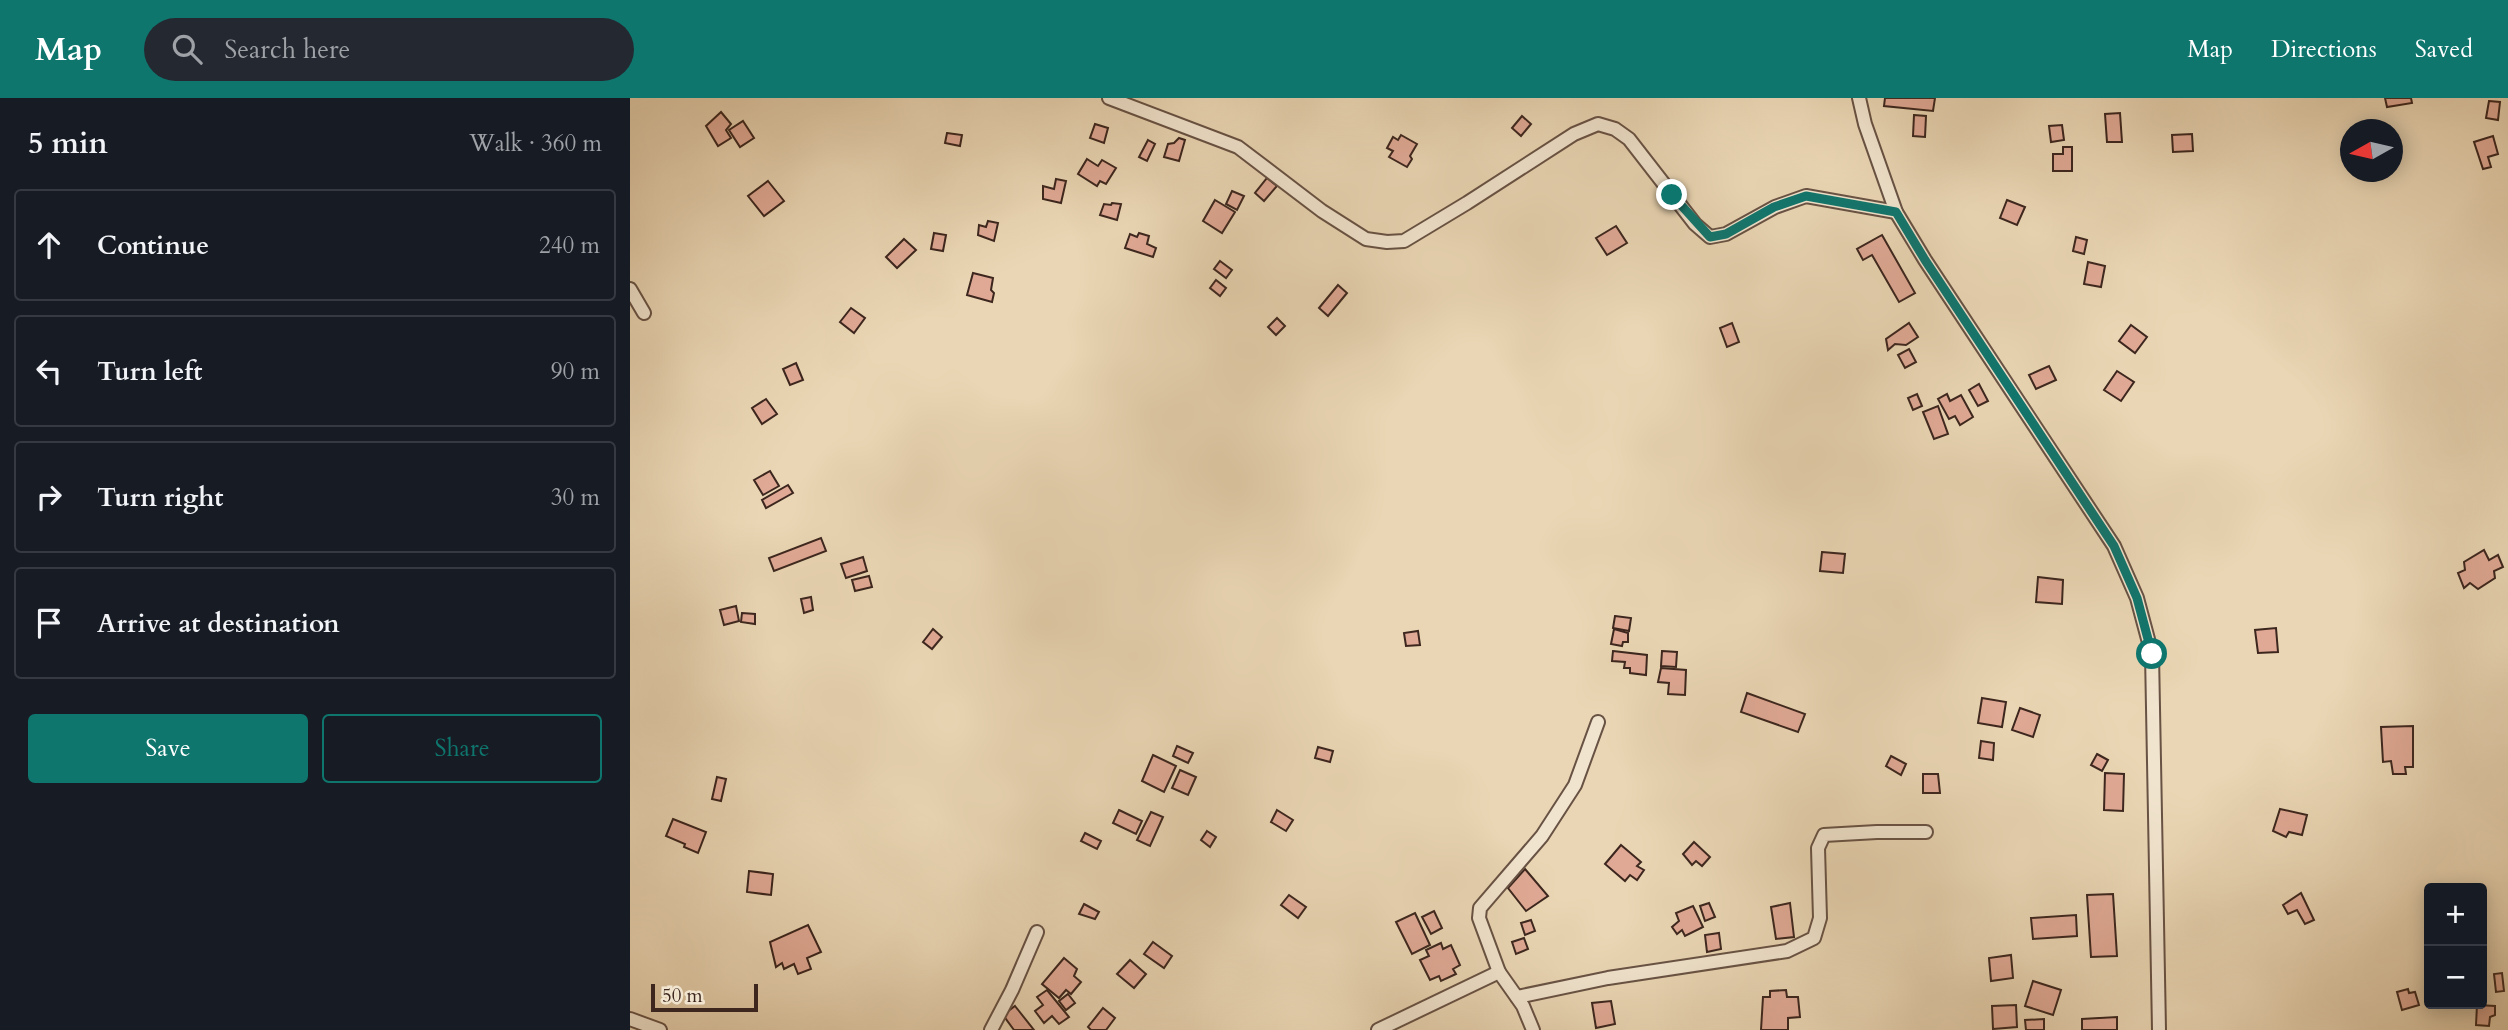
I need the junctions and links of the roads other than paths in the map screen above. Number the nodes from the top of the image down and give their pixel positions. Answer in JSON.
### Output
{"nodes":[{"id":1,"x":1109,"y":98,"type":"edge"},
{"id":2,"x":1859,"y":98,"type":"edge"},
{"id":3,"x":1896,"y":212,"type":"junction"},
{"id":4,"x":630,"y":289,"type":"edge"},
{"id":5,"x":644,"y":313,"type":"dead end"},
{"id":6,"x":1598,"y":722,"type":"dead end"},
{"id":7,"x":1926,"y":832,"type":"dead end"},
{"id":8,"x":1037,"y":932,"type":"dead end"},
{"id":9,"x":1499,"y":972,"type":"junction"},
{"id":10,"x":1517,"y":998,"type":"junction"},
{"id":11,"x":630,"y":1019,"type":"edge"},
{"id":12,"x":660,"y":1030,"type":"edge"},
{"id":13,"x":991,"y":1030,"type":"edge"},
{"id":14,"x":1378,"y":1030,"type":"edge"},
{"id":15,"x":1533,"y":1030,"type":"edge"},
{"id":16,"x":2159,"y":1030,"type":"edge"}],
"edges":[{"from":1,"to":3,"type":"street"},
{"from":2,"to":3,"type":"street"},
{"from":3,"to":16,"type":"street"},
{"from":4,"to":5,"type":"street"},
{"from":6,"to":9,"type":"street"},
{"from":7,"to":10,"type":"street"},
{"from":8,"to":13,"type":"street"},
{"from":9,"to":10,"type":"street"},
{"from":9,"to":14,"type":"street"},
{"from":10,"to":15,"type":"street"},
{"from":11,"to":12,"type":"street"}]}
